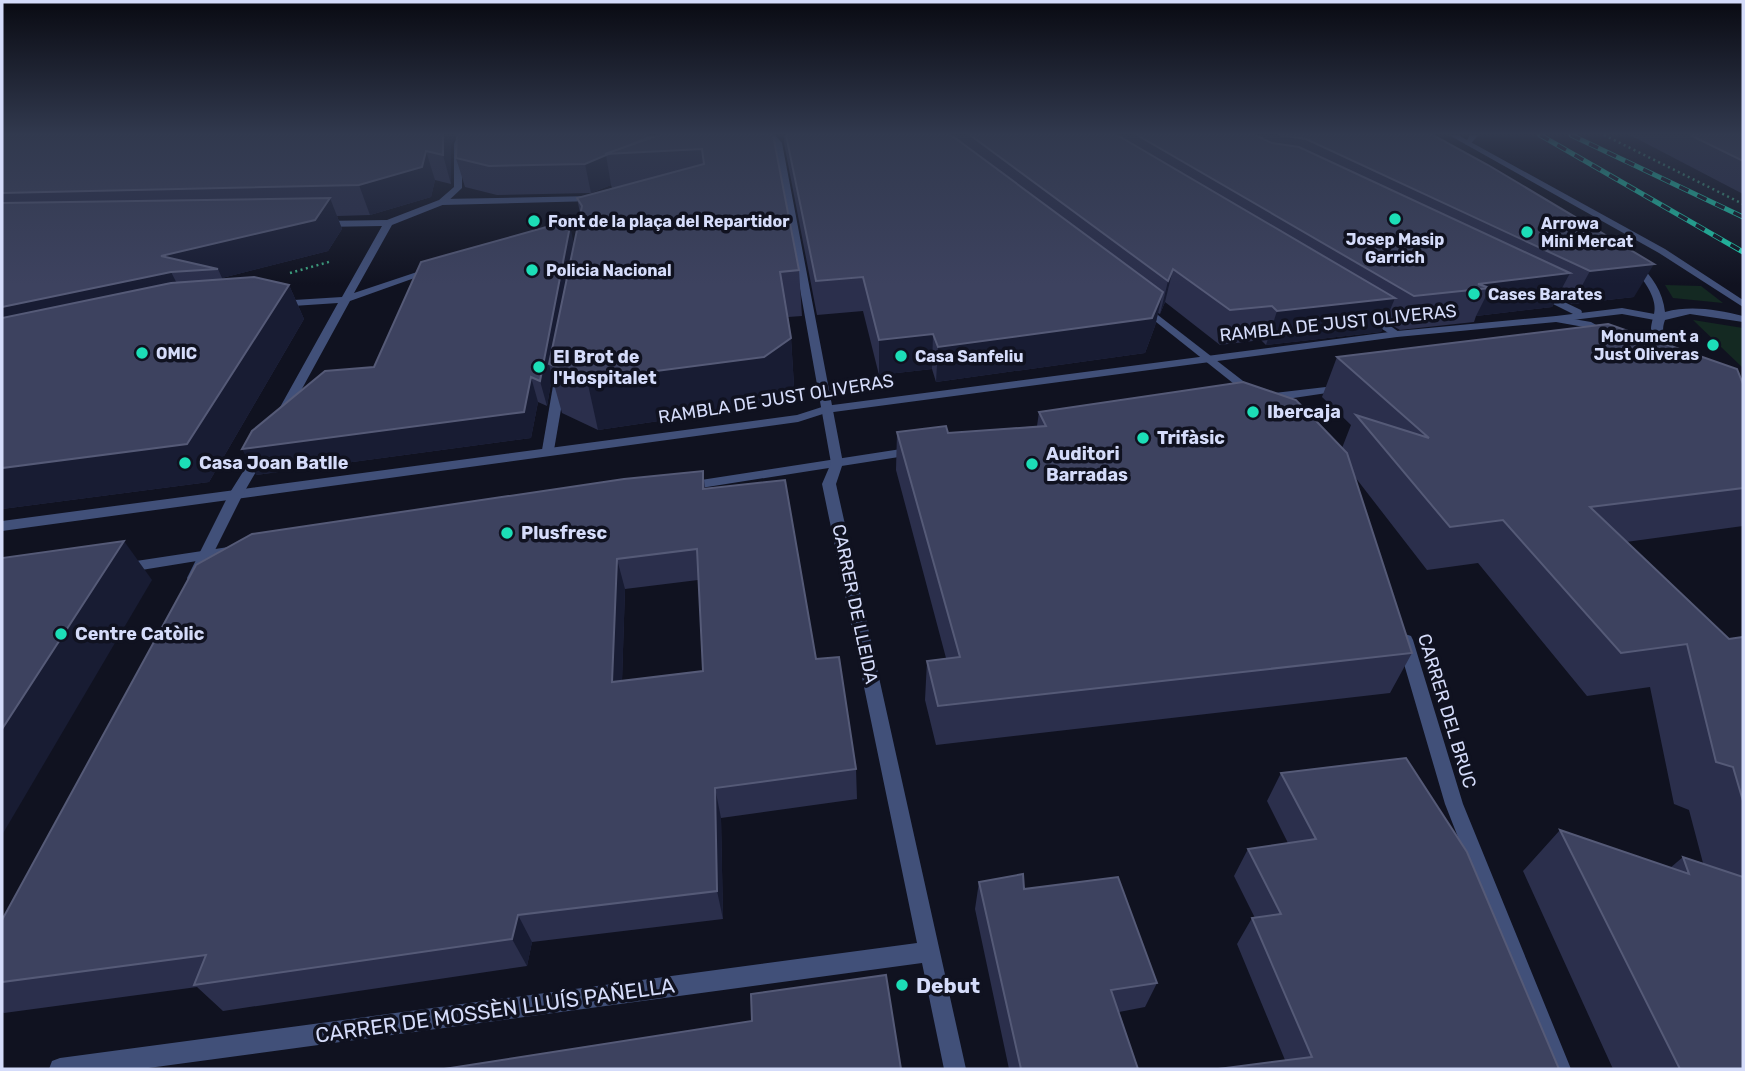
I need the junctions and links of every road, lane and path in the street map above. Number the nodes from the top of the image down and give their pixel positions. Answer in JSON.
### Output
{"nodes":[{"id":1,"x":458,"y":185,"type":"edge"},
{"id":2,"x":785,"y":185,"type":"edge"},
{"id":3,"x":1549,"y":185,"type":"edge"},
{"id":4,"x":1705,"y":185,"type":"edge"},
{"id":5,"x":442,"y":202,"type":"junction"},
{"id":6,"x":1743,"y":204,"type":"edge"},
{"id":7,"x":586,"y":210,"type":"edge"},
{"id":8,"x":388,"y":223,"type":"junction"},
{"id":9,"x":306,"y":224,"type":"edge"},
{"id":10,"x":1630,"y":261,"type":"edge"},
{"id":11,"x":441,"y":267,"type":"edge"},
{"id":12,"x":1535,"y":290,"type":"edge"},
{"id":13,"x":344,"y":300,"type":"junction"},
{"id":14,"x":1135,"y":300,"type":"edge"},
{"id":15,"x":1743,"y":304,"type":"edge"},
{"id":16,"x":269,"y":305,"type":"edge"},
{"id":17,"x":1354,"y":307,"type":"edge"},
{"id":18,"x":1581,"y":314,"type":"junction"},
{"id":19,"x":1660,"y":318,"type":"junction"},
{"id":20,"x":1556,"y":319,"type":"junction"},
{"id":21,"x":1743,"y":319,"type":"edge"},
{"id":22,"x":1397,"y":334,"type":"junction"},
{"id":23,"x":1619,"y":343,"type":"edge"},
{"id":24,"x":1208,"y":357,"type":"junction"},
{"id":25,"x":1688,"y":361,"type":"edge"},
{"id":26,"x":562,"y":370,"type":"edge"},
{"id":27,"x":1352,"y":387,"type":"edge"},
{"id":28,"x":1252,"y":400,"type":"junction"},
{"id":29,"x":825,"y":410,"type":"junction"},
{"id":30,"x":1275,"y":415,"type":"edge"},
{"id":31,"x":930,"y":449,"type":"edge"},
{"id":32,"x":548,"y":450,"type":"junction"},
{"id":33,"x":837,"y":463,"type":"junction"},
{"id":34,"x":668,"y":489,"type":"edge"},
{"id":35,"x":236,"y":494,"type":"junction"},
{"id":36,"x":2,"y":526,"type":"edge"},
{"id":37,"x":250,"y":549,"type":"edge"},
{"id":38,"x":206,"y":555,"type":"junction"},
{"id":39,"x":105,"y":570,"type":"edge"},
{"id":40,"x":184,"y":596,"type":"edge"},
{"id":41,"x":1401,"y":623,"type":"edge"},
{"id":42,"x":931,"y":951,"type":"junction"},
{"id":43,"x":60,"y":1069,"type":"edge"},
{"id":44,"x":955,"y":1069,"type":"edge"},
{"id":45,"x":1560,"y":1069,"type":"edge"}],
"edges":[{"from":1,"to":5,"type":"street"},
{"from":2,"to":29,"type":"street","name":"CARRER DE LLEIDA"},
{"from":3,"to":15,"type":"street"},
{"from":4,"to":6,"type":"path"},
{"from":5,"to":7,"type":"street"},
{"from":5,"to":8,"type":"street"},
{"from":8,"to":9,"type":"street"},
{"from":8,"to":13,"type":"street"},
{"from":10,"to":19,"type":"street"},
{"from":11,"to":13,"type":"street"},
{"from":12,"to":18,"type":"street"},
{"from":13,"to":16,"type":"street"},
{"from":13,"to":35,"type":"street"},
{"from":14,"to":24,"type":"street"},
{"from":17,"to":22,"type":"street"},
{"from":18,"to":19,"type":"street","name":"RAMBLA DE JUST OLIVERAS"},
{"from":18,"to":20,"type":"street","name":"RAMBLA DE JUST OLIVERAS"},
{"from":19,"to":21,"type":"street"},
{"from":19,"to":25,"type":"street"},
{"from":20,"to":22,"type":"street","name":"RAMBLA DE JUST OLIVERAS"},
{"from":20,"to":23,"type":"street","name":"RAMBLA DE JUST OLIVERAS"},
{"from":22,"to":24,"type":"street","name":"RAMBLA DE JUST OLIVERAS"},
{"from":24,"to":28,"type":"street"},
{"from":24,"to":29,"type":"street","name":"RAMBLA DE JUST OLIVERAS"},
{"from":26,"to":32,"type":"street"},
{"from":27,"to":28,"type":"street"},
{"from":28,"to":30,"type":"street"},
{"from":29,"to":32,"type":"street","name":"RAMBLA DE JUST OLIVERAS"},
{"from":29,"to":33,"type":"street","name":"CARRER DE LLEIDA"},
{"from":31,"to":33,"type":"street"},
{"from":32,"to":35,"type":"street","name":"RAMBLA DE JUST OLIVERAS"},
{"from":33,"to":34,"type":"street"},
{"from":33,"to":42,"type":"street","name":"CARRER DE LLEIDA"},
{"from":35,"to":36,"type":"street","name":"RAMBLA DE JUST OLIVERAS"},
{"from":35,"to":38,"type":"street"},
{"from":37,"to":38,"type":"street"},
{"from":38,"to":39,"type":"street"},
{"from":38,"to":40,"type":"street"},
{"from":41,"to":45,"type":"street","name":"CARRER DEL BRUC"},
{"from":42,"to":43,"type":"street","name":"CARRER DE MOSSÈN LLUÍS PAÑELLA"},
{"from":42,"to":44,"type":"street","name":"CARRER DE LLEIDA"}]}
